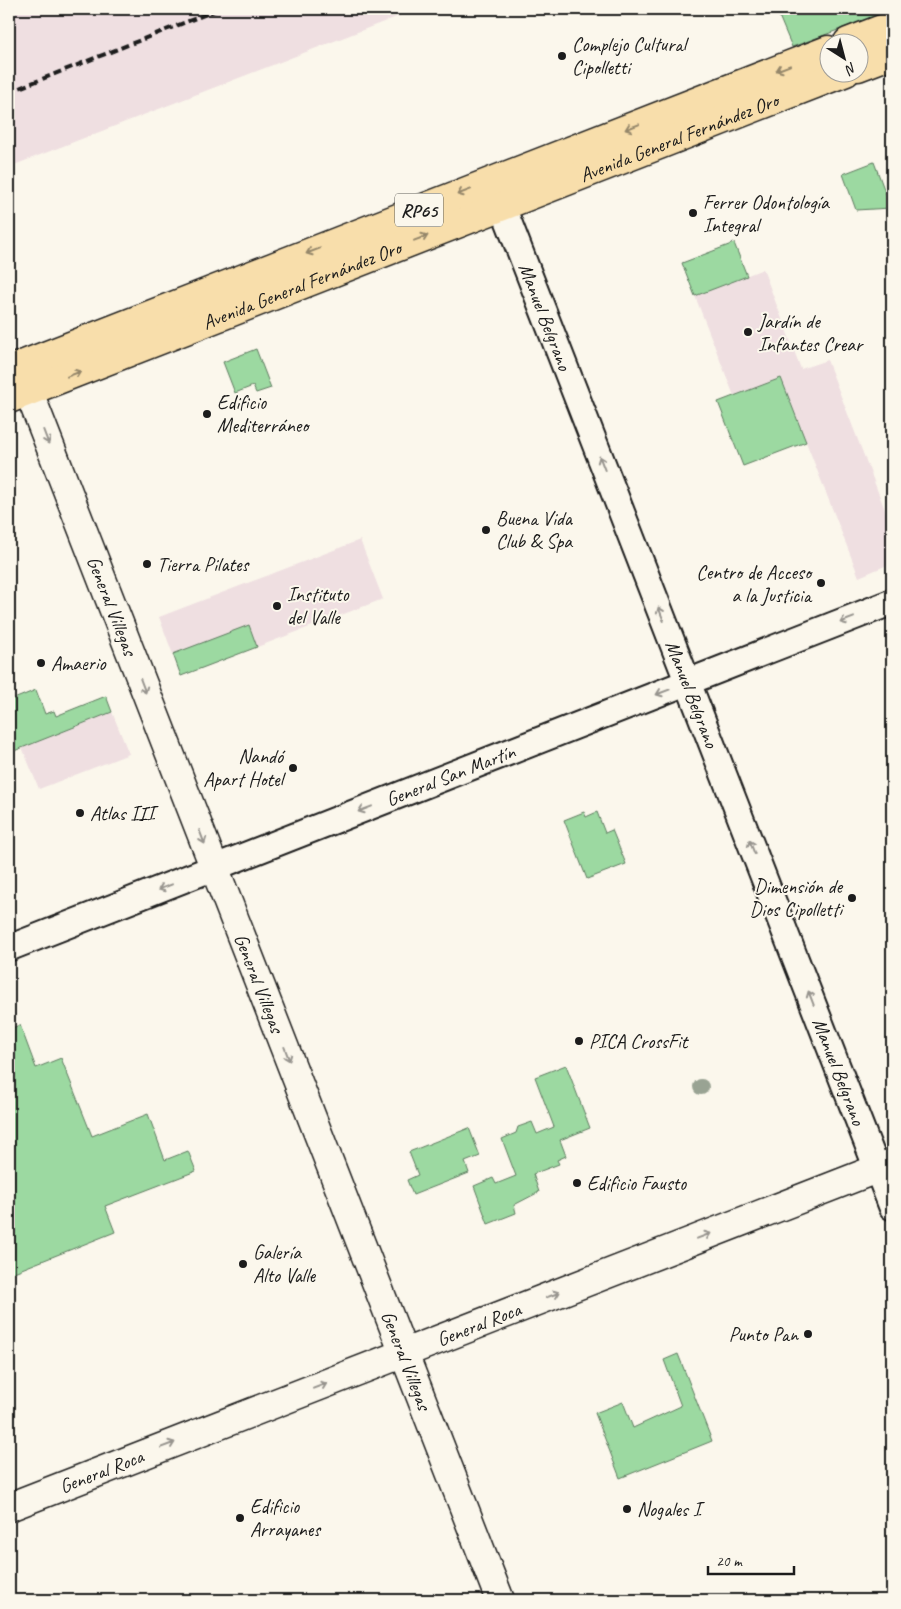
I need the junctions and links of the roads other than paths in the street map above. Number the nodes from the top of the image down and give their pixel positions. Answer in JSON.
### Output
{"nodes":[{"id":1,"x":892,"y":25,"type":"edge"},
{"id":2,"x":868,"y":34,"type":"edge"},
{"id":3,"x":818,"y":54,"type":"edge"},
{"id":4,"x":892,"y":54,"type":"edge"},
{"id":5,"x":868,"y":64,"type":"edge"},
{"id":6,"x":820,"y":82,"type":"edge"},
{"id":7,"x":492,"y":181,"type":"junction"},
{"id":8,"x":503,"y":206,"type":"junction"},
{"id":9,"x":14,"y":368,"type":"edge"},
{"id":10,"x":19,"y":395,"type":"edge"},
{"id":11,"x":892,"y":602,"type":"edge"},
{"id":12,"x":688,"y":682,"type":"junction"},
{"id":13,"x":214,"y":868,"type":"junction"},
{"id":14,"x":9,"y":948,"type":"edge"},
{"id":15,"x":885,"y":1166,"type":"edge"},
{"id":16,"x":892,"y":1207,"type":"edge"},
{"id":17,"x":404,"y":1354,"type":"junction"},
{"id":18,"x":9,"y":1507,"type":"edge"},
{"id":19,"x":500,"y":1600,"type":"edge"}],
"edges":[{"from":1,"to":2,"type":"main road"},
{"from":3,"to":7,"type":"main road","name":"Avenida General Fernández Oro","number":"RP65","one_way":true},
{"from":4,"to":5,"type":"main road"},
{"from":6,"to":8,"type":"main road","name":"Avenida General Fernández Oro","number":"RP65"},
{"from":7,"to":8,"type":"street","name":"Manuel Belgrano"},
{"from":7,"to":9,"type":"main road","name":"Avenida General Fernández Oro","number":"RP65","one_way":true},
{"from":10,"to":8,"type":"main road","name":"Avenida General Fernández Oro","number":"RP65","one_way":true},
{"from":12,"to":8,"type":"street","name":"Manuel Belgrano","one_way":true},
{"from":9,"to":10,"type":"street","name":"General Villegas"},
{"from":10,"to":13,"type":"street","name":"General Villegas","one_way":true},
{"from":11,"to":12,"type":"street","name":"General San Martín","one_way":true},
{"from":12,"to":13,"type":"street","name":"General San Martín","one_way":true},
{"from":15,"to":12,"type":"street","name":"Manuel Belgrano","one_way":true},
{"from":13,"to":14,"type":"street","name":"General San Martín","one_way":true},
{"from":13,"to":17,"type":"street","name":"General Villegas","one_way":true},
{"from":15,"to":16,"type":"street","name":"Manuel Belgrano"},
{"from":17,"to":15,"type":"street","name":"General Roca","one_way":true},
{"from":18,"to":17,"type":"street","name":"General Roca","one_way":true},
{"from":17,"to":19,"type":"street","name":"General Villegas"}]}
